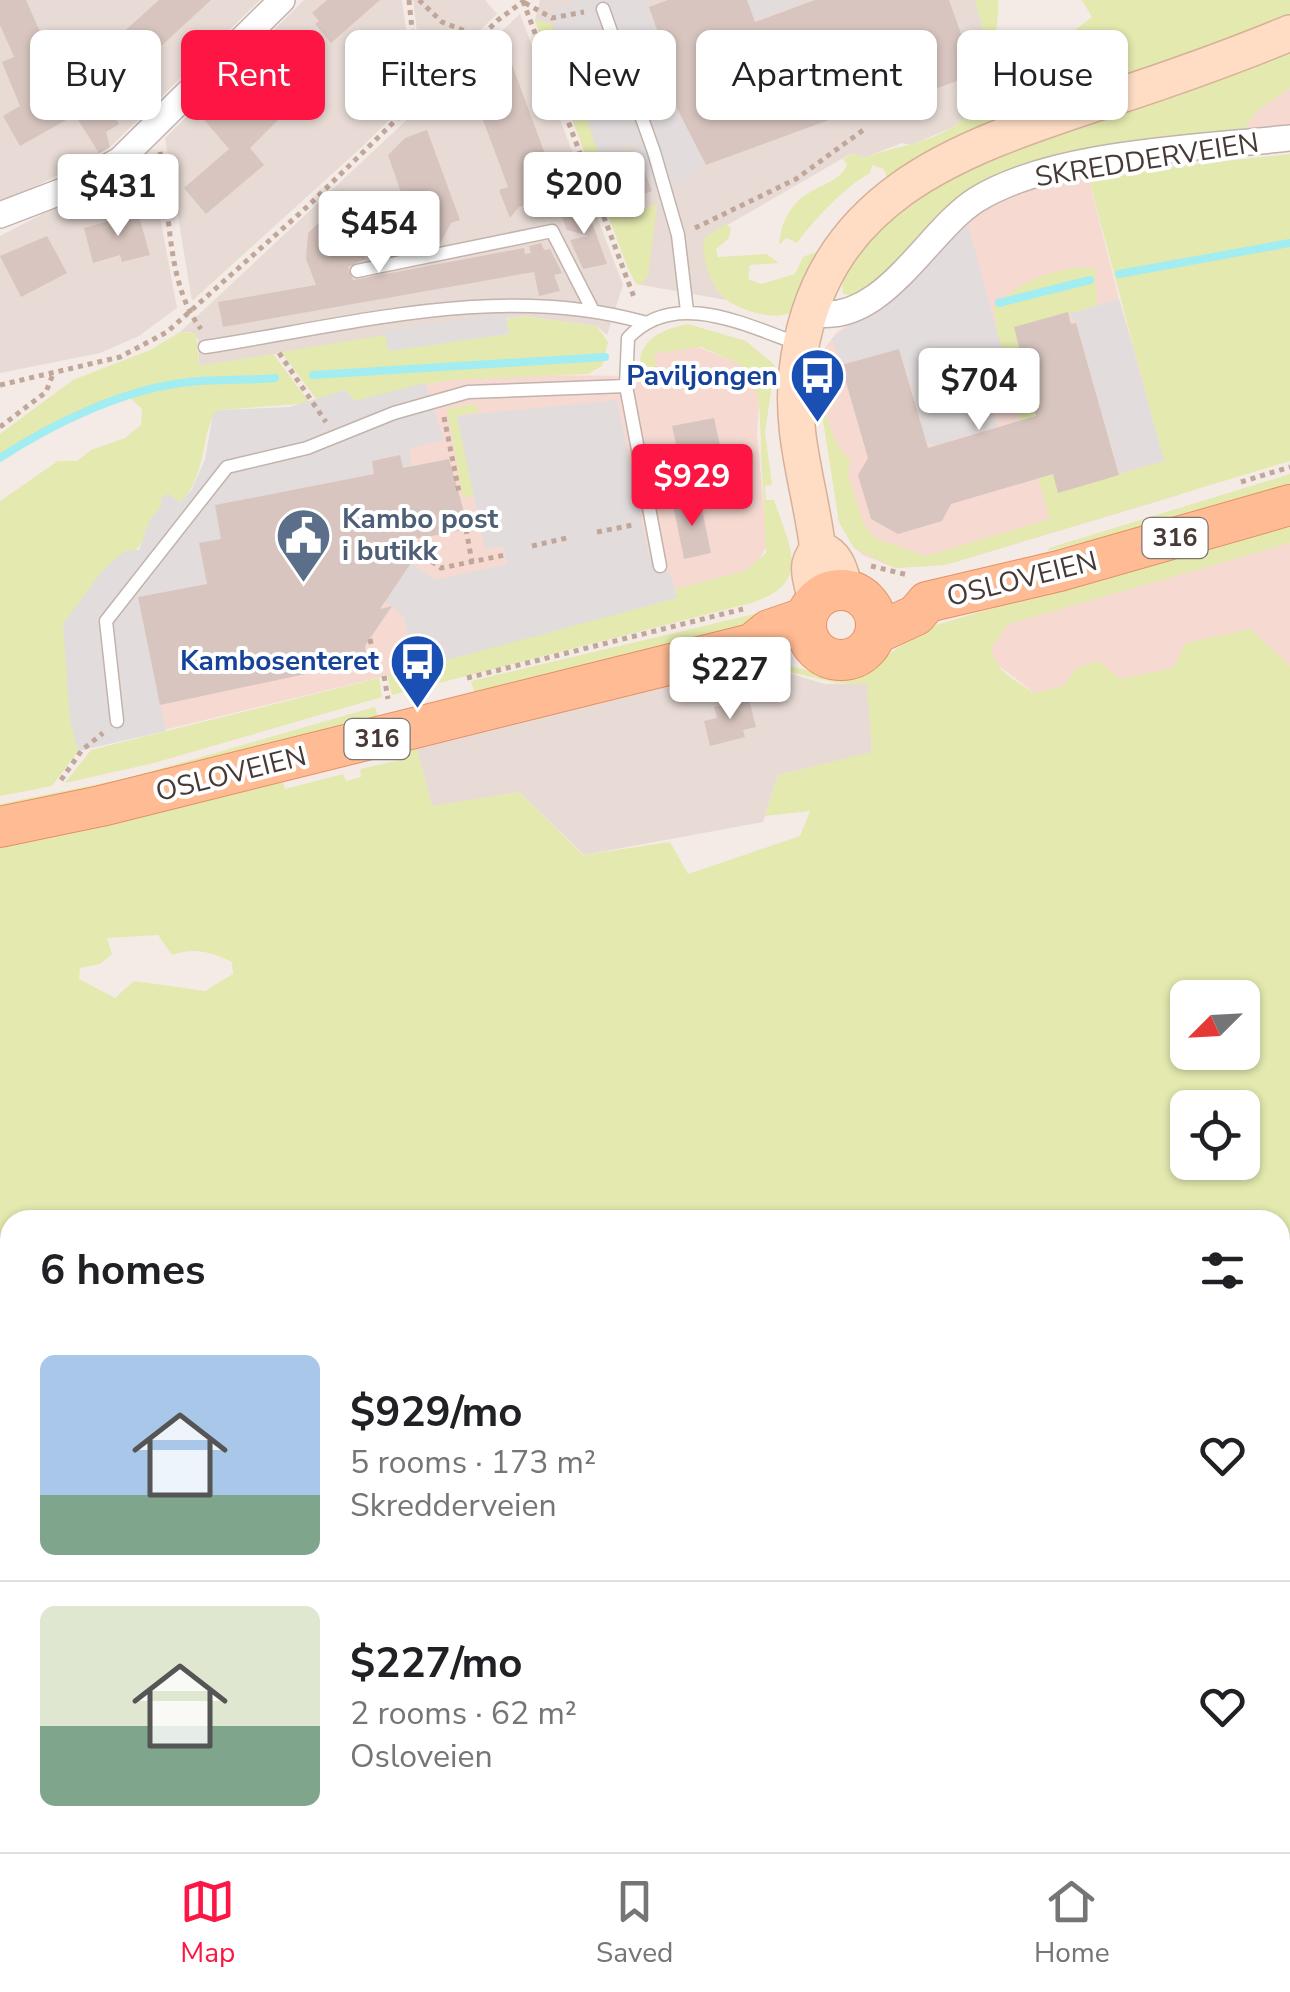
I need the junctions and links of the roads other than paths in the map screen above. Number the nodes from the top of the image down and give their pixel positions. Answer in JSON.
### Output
{"nodes":[{"id":1,"x":282,"y":0,"type":"edge"},
{"id":2,"x":602,"y":9,"type":"road end"},
{"id":3,"x":1290,"y":33,"type":"edge"},
{"id":4,"x":1290,"y":138,"type":"edge"},
{"id":5,"x":0,"y":215,"type":"edge"},
{"id":6,"x":357,"y":271,"type":"dead end"},
{"id":7,"x":591,"y":307,"type":"junction"},
{"id":8,"x":688,"y":312,"type":"junction"},
{"id":9,"x":643,"y":322,"type":"junction"},
{"id":10,"x":808,"y":329,"type":"junction"},
{"id":11,"x":206,"y":347,"type":"dead end"},
{"id":12,"x":626,"y":386,"type":"junction"},
{"id":13,"x":1290,"y":505,"type":"edge"},
{"id":14,"x":660,"y":566,"type":"dead end"},
{"id":15,"x":841,"y":607,"type":"junction"},
{"id":16,"x":117,"y":721,"type":"road end"},
{"id":17,"x":0,"y":826,"type":"edge"}],
"edges":[{"from":1,"to":5,"type":"street"},
{"from":2,"to":8,"type":"lane"},
{"from":3,"to":10,"type":"street","name":"SKREDDERVEIEN"},
{"from":4,"to":10,"type":"street","name":"SKREDDERVEIEN"},
{"from":6,"to":7,"type":"lane"},
{"from":7,"to":9,"type":"lane"},
{"from":7,"to":11,"type":"lane"},
{"from":8,"to":9,"type":"lane"},
{"from":8,"to":10,"type":"lane"},
{"from":9,"to":12,"type":"lane"},
{"from":10,"to":15,"type":"street","name":"SKREDDERVEIEN"},
{"from":12,"to":14,"type":"lane"},
{"from":12,"to":16,"type":"lane"},
{"from":13,"to":15,"type":"main road","name":"OSLOVEIEN","number":"316"},
{"from":15,"to":17,"type":"main road","name":"OSLOVEIEN","number":"316"}]}
